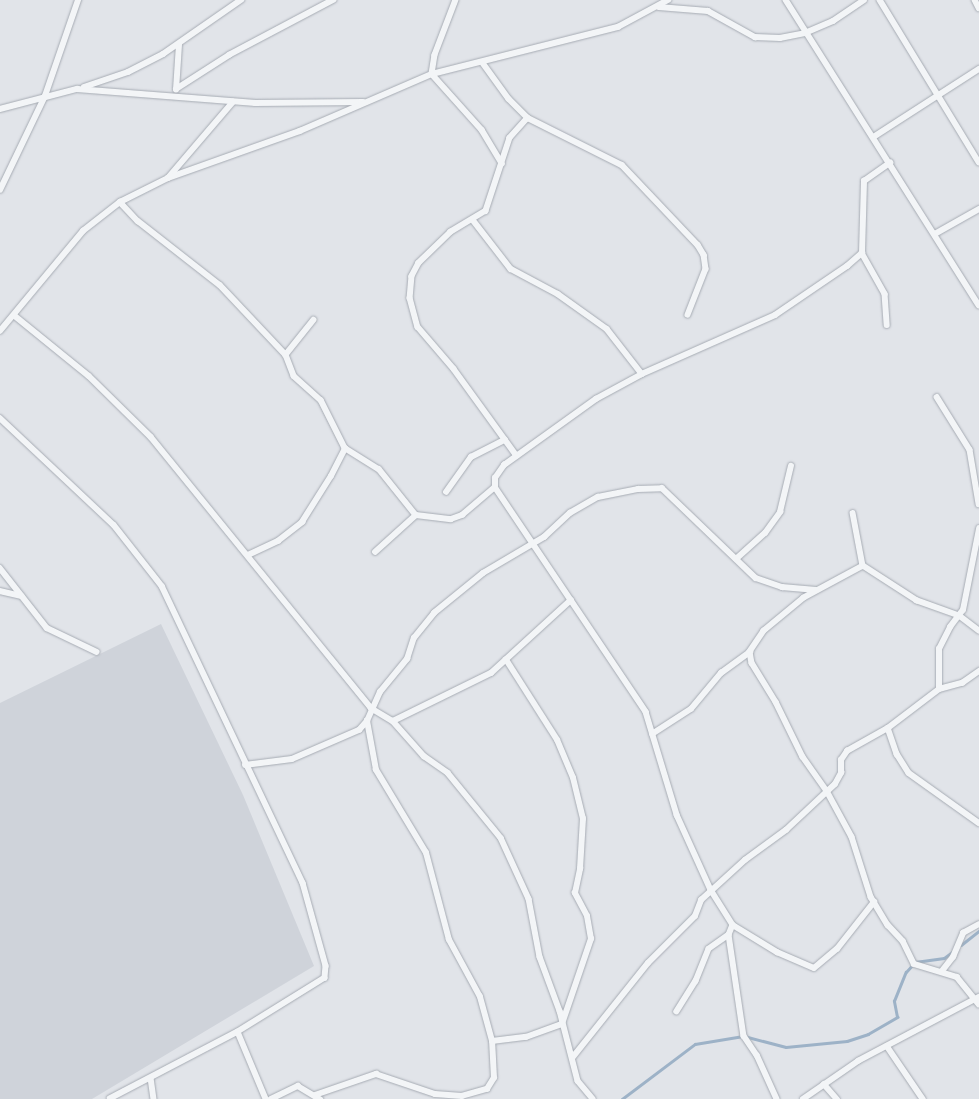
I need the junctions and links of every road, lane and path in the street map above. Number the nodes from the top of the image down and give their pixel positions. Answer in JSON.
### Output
{"nodes":[{"id":1,"x":78,"y":0,"type":"edge"},
{"id":2,"x":241,"y":0,"type":"edge"},
{"id":3,"x":333,"y":0,"type":"edge"},
{"id":4,"x":456,"y":0,"type":"edge"},
{"id":5,"x":668,"y":0,"type":"edge"},
{"id":6,"x":786,"y":0,"type":"edge"},
{"id":7,"x":864,"y":0,"type":"edge"},
{"id":8,"x":880,"y":0,"type":"edge"},
{"id":9,"x":975,"y":0,"type":"edge"},
{"id":10,"x":659,"y":7,"type":"junction"},
{"id":11,"x":979,"y":8,"type":"edge"},
{"id":12,"x":805,"y":33,"type":"junction"},
{"id":13,"x":179,"y":44,"type":"junction"},
{"id":14,"x":483,"y":63,"type":"junction"},
{"id":15,"x":979,"y":69,"type":"edge"},
{"id":16,"x":432,"y":74,"type":"junction"},
{"id":17,"x":77,"y":89,"type":"junction"},
{"id":18,"x":176,"y":89,"type":"junction"},
{"id":19,"x":937,"y":95,"type":"junction"},
{"id":20,"x":45,"y":96,"type":"junction"},
{"id":21,"x":175,"y":97,"type":"junction"},
{"id":22,"x":233,"y":102,"type":"junction"},
{"id":23,"x":368,"y":102,"type":"junction"},
{"id":24,"x":0,"y":109,"type":"edge"},
{"id":25,"x":528,"y":118,"type":"junction"},
{"id":26,"x":875,"y":136,"type":"junction"},
{"id":27,"x":979,"y":162,"type":"edge"},
{"id":28,"x":502,"y":163,"type":"junction"},
{"id":29,"x":890,"y":163,"type":"junction"},
{"id":30,"x":168,"y":178,"type":"junction"},
{"id":31,"x":0,"y":190,"type":"edge"},
{"id":32,"x":120,"y":202,"type":"junction"},
{"id":33,"x":979,"y":209,"type":"edge"},
{"id":34,"x":473,"y":220,"type":"junction"},
{"id":35,"x":935,"y":234,"type":"junction"},
{"id":36,"x":862,"y":253,"type":"junction"},
{"id":37,"x":979,"y":305,"type":"edge"},
{"id":38,"x":688,"y":315,"type":"dead end"},
{"id":39,"x":15,"y":316,"type":"junction"},
{"id":40,"x":314,"y":320,"type":"dead end"},
{"id":41,"x":888,"y":325,"type":"dead end"},
{"id":42,"x":0,"y":331,"type":"edge"},
{"id":43,"x":286,"y":355,"type":"junction"},
{"id":44,"x":642,"y":374,"type":"junction"},
{"id":45,"x":937,"y":397,"type":"dead end"},
{"id":46,"x":0,"y":418,"type":"edge"},
{"id":47,"x":505,"y":440,"type":"junction"},
{"id":48,"x":345,"y":448,"type":"junction"},
{"id":49,"x":516,"y":456,"type":"junction"},
{"id":50,"x":791,"y":466,"type":"dead end"},
{"id":51,"x":495,"y":487,"type":"junction"},
{"id":52,"x":446,"y":492,"type":"dead end"},
{"id":53,"x":979,"y":504,"type":"edge"},
{"id":54,"x":853,"y":513,"type":"dead end"},
{"id":55,"x":416,"y":514,"type":"junction"},
{"id":56,"x":979,"y":529,"type":"edge"},
{"id":57,"x":533,"y":544,"type":"junction"},
{"id":58,"x":375,"y":552,"type":"dead end"},
{"id":59,"x":248,"y":555,"type":"junction"},
{"id":60,"x":736,"y":559,"type":"junction"},
{"id":61,"x":863,"y":566,"type":"junction"},
{"id":62,"x":0,"y":568,"type":"edge"},
{"id":63,"x":816,"y":590,"type":"junction"},
{"id":64,"x":0,"y":592,"type":"edge"},
{"id":65,"x":21,"y":596,"type":"junction"},
{"id":66,"x":571,"y":600,"type":"junction"},
{"id":67,"x":959,"y":616,"type":"junction"},
{"id":68,"x":979,"y":631,"type":"edge"},
{"id":69,"x":97,"y":652,"type":"dead end"},
{"id":70,"x":750,"y":652,"type":"junction"},
{"id":71,"x":506,"y":660,"type":"junction"},
{"id":72,"x":979,"y":671,"type":"edge"},
{"id":73,"x":939,"y":689,"type":"junction"},
{"id":74,"x":371,"y":708,"type":"junction"},
{"id":75,"x":367,"y":721,"type":"junction"},
{"id":76,"x":393,"y":722,"type":"junction"},
{"id":77,"x":888,"y":728,"type":"junction"},
{"id":78,"x":652,"y":734,"type":"junction"},
{"id":79,"x":245,"y":765,"type":"junction"},
{"id":80,"x":827,"y":790,"type":"junction"},
{"id":81,"x":979,"y":823,"type":"edge"},
{"id":82,"x":711,"y":890,"type":"junction"},
{"id":83,"x":874,"y":902,"type":"junction"},
{"id":84,"x":733,"y":924,"type":"junction"},
{"id":85,"x":979,"y":924,"type":"edge"},
{"id":86,"x":729,"y":934,"type":"junction"},
{"id":87,"x":942,"y":971,"type":"junction"},
{"id":88,"x":976,"y":998,"type":"edge"},
{"id":89,"x":979,"y":1004,"type":"edge"},
{"id":90,"x":677,"y":1010,"type":"dead end"},
{"id":91,"x":562,"y":1024,"type":"junction"},
{"id":92,"x":238,"y":1032,"type":"junction"},
{"id":93,"x":492,"y":1041,"type":"junction"},
{"id":94,"x":887,"y":1046,"type":"junction"},
{"id":95,"x":573,"y":1057,"type":"junction"},
{"id":96,"x":152,"y":1078,"type":"junction"},
{"id":97,"x":824,"y":1084,"type":"junction"},
{"id":98,"x":315,"y":1094,"type":"junction"},
{"id":99,"x":110,"y":1099,"type":"edge"},
{"id":100,"x":154,"y":1099,"type":"edge"},
{"id":101,"x":266,"y":1099,"type":"edge"},
{"id":102,"x":271,"y":1099,"type":"edge"},
{"id":103,"x":320,"y":1099,"type":"edge"},
{"id":104,"x":593,"y":1099,"type":"edge"},
{"id":105,"x":777,"y":1099,"type":"edge"},
{"id":106,"x":803,"y":1099,"type":"edge"},
{"id":107,"x":837,"y":1099,"type":"edge"},
{"id":108,"x":923,"y":1099,"type":"edge"}],
"edges":[{"from":1,"to":20,"type":"street"},
{"from":2,"to":13,"type":"street"},
{"from":3,"to":18,"type":"street"},
{"from":4,"to":16,"type":"street"},
{"from":5,"to":10,"type":"street"},
{"from":6,"to":12,"type":"street"},
{"from":7,"to":12,"type":"street"},
{"from":8,"to":19,"type":"street"},
{"from":9,"to":11,"type":"street"},
{"from":10,"to":12,"type":"street"},
{"from":10,"to":14,"type":"street"},
{"from":12,"to":26,"type":"street"},
{"from":13,"to":17,"type":"street"},
{"from":13,"to":18,"type":"street"},
{"from":14,"to":16,"type":"street"},
{"from":14,"to":25,"type":"street"},
{"from":15,"to":19,"type":"street"},
{"from":16,"to":23,"type":"street"},
{"from":16,"to":28,"type":"street"},
{"from":17,"to":20,"type":"street"},
{"from":17,"to":21,"type":"street"},
{"from":18,"to":21,"type":"street"},
{"from":19,"to":26,"type":"street"},
{"from":19,"to":27,"type":"street"},
{"from":20,"to":24,"type":"street"},
{"from":20,"to":31,"type":"street"},
{"from":21,"to":22,"type":"street"},
{"from":22,"to":23,"type":"street"},
{"from":22,"to":30,"type":"street"},
{"from":23,"to":30,"type":"street"},
{"from":25,"to":28,"type":"street"},
{"from":25,"to":38,"type":"street"},
{"from":26,"to":29,"type":"street"},
{"from":28,"to":34,"type":"street"},
{"from":29,"to":35,"type":"street"},
{"from":29,"to":36,"type":"street"},
{"from":30,"to":32,"type":"street"},
{"from":32,"to":39,"type":"street"},
{"from":32,"to":43,"type":"street"},
{"from":33,"to":35,"type":"street"},
{"from":34,"to":44,"type":"street"},
{"from":34,"to":47,"type":"street"},
{"from":35,"to":37,"type":"street"},
{"from":36,"to":41,"type":"street"},
{"from":36,"to":44,"type":"street"},
{"from":39,"to":42,"type":"street"},
{"from":39,"to":59,"type":"street"},
{"from":40,"to":43,"type":"street"},
{"from":43,"to":48,"type":"street"},
{"from":44,"to":49,"type":"street"},
{"from":45,"to":53,"type":"street"},
{"from":46,"to":79,"type":"street"},
{"from":47,"to":49,"type":"street"},
{"from":47,"to":52,"type":"street"},
{"from":48,"to":55,"type":"street"},
{"from":48,"to":59,"type":"street"},
{"from":49,"to":51,"type":"street"},
{"from":50,"to":60,"type":"street"},
{"from":51,"to":55,"type":"street"},
{"from":51,"to":57,"type":"street"},
{"from":54,"to":61,"type":"street"},
{"from":55,"to":58,"type":"street"},
{"from":56,"to":67,"type":"street"},
{"from":57,"to":60,"type":"street"},
{"from":57,"to":66,"type":"street"},
{"from":57,"to":74,"type":"street"},
{"from":59,"to":74,"type":"street"},
{"from":60,"to":63,"type":"street"},
{"from":61,"to":63,"type":"street"},
{"from":61,"to":67,"type":"street"},
{"from":62,"to":65,"type":"street"},
{"from":63,"to":70,"type":"street"},
{"from":64,"to":65,"type":"street"},
{"from":65,"to":69,"type":"street"},
{"from":66,"to":71,"type":"street"},
{"from":66,"to":78,"type":"street"},
{"from":67,"to":68,"type":"street"},
{"from":67,"to":73,"type":"street"},
{"from":70,"to":78,"type":"street"},
{"from":70,"to":80,"type":"street"},
{"from":71,"to":76,"type":"street"},
{"from":71,"to":91,"type":"street"},
{"from":72,"to":73,"type":"street"},
{"from":73,"to":77,"type":"street"},
{"from":74,"to":75,"type":"street"},
{"from":74,"to":76,"type":"street"},
{"from":75,"to":79,"type":"street"},
{"from":75,"to":93,"type":"street"},
{"from":76,"to":91,"type":"street"},
{"from":77,"to":80,"type":"street"},
{"from":77,"to":81,"type":"street"},
{"from":78,"to":82,"type":"street"},
{"from":79,"to":92,"type":"street"},
{"from":80,"to":82,"type":"street"},
{"from":80,"to":83,"type":"street"},
{"from":82,"to":84,"type":"street"},
{"from":82,"to":95,"type":"street"},
{"from":83,"to":84,"type":"street"},
{"from":83,"to":87,"type":"street"},
{"from":84,"to":86,"type":"street"},
{"from":85,"to":87,"type":"street"},
{"from":86,"to":90,"type":"street"},
{"from":86,"to":105,"type":"street"},
{"from":87,"to":88,"type":"street"},
{"from":88,"to":89,"type":"street"},
{"from":88,"to":94,"type":"street"},
{"from":91,"to":93,"type":"street"},
{"from":91,"to":95,"type":"street"},
{"from":92,"to":96,"type":"street"},
{"from":92,"to":101,"type":"street"},
{"from":93,"to":98,"type":"street"},
{"from":94,"to":97,"type":"street"},
{"from":94,"to":108,"type":"street"},
{"from":95,"to":104,"type":"street"},
{"from":96,"to":99,"type":"street"},
{"from":96,"to":100,"type":"street"},
{"from":97,"to":106,"type":"street"},
{"from":97,"to":107,"type":"street"},
{"from":98,"to":102,"type":"street"},
{"from":98,"to":103,"type":"street"}]}
